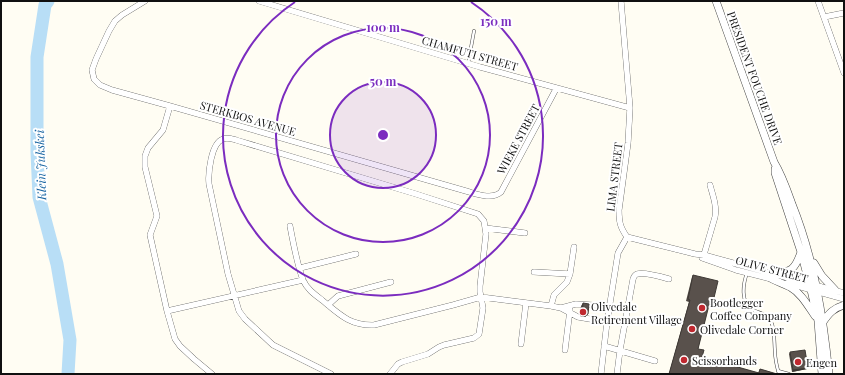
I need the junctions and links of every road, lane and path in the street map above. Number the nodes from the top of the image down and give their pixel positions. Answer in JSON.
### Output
{"nodes":[{"id":1,"x":145,"y":1,"type":"edge"},
{"id":2,"x":259,"y":1,"type":"edge"},
{"id":3,"x":621,"y":1,"type":"edge"},
{"id":4,"x":716,"y":1,"type":"edge"},
{"id":5,"x":818,"y":1,"type":"edge"},
{"id":6,"x":844,"y":13,"type":"edge"},
{"id":7,"x":824,"y":17,"type":"junction"},
{"id":8,"x":474,"y":31,"type":"dead end"},
{"id":9,"x":468,"y":64,"type":"junction"},
{"id":10,"x":844,"y":73,"type":"edge"},
{"id":11,"x":556,"y":89,"type":"junction"},
{"id":12,"x":170,"y":106,"type":"junction"},
{"id":13,"x":630,"y":108,"type":"junction"},
{"id":14,"x":710,"y":185,"type":"dead end"},
{"id":15,"x":494,"y":196,"type":"joint"},
{"id":16,"x":290,"y":226,"type":"dead end"},
{"id":17,"x":486,"y":228,"type":"junction"},
{"id":18,"x":525,"y":233,"type":"dead end"},
{"id":19,"x":627,"y":237,"type":"junction"},
{"id":20,"x":574,"y":247,"type":"dead end"},
{"id":21,"x":805,"y":251,"type":"junction"},
{"id":22,"x":356,"y":254,"type":"dead end"},
{"id":23,"x":703,"y":257,"type":"junction"},
{"id":24,"x":300,"y":268,"type":"junction"},
{"id":25,"x":534,"y":272,"type":"dead end"},
{"id":26,"x":747,"y":272,"type":"junction"},
{"id":27,"x":570,"y":274,"type":"junction"},
{"id":28,"x":772,"y":277,"type":"junction"},
{"id":29,"x":669,"y":279,"type":"dead end"},
{"id":30,"x":303,"y":280,"type":"junction"},
{"id":31,"x":392,"y":282,"type":"dead end"},
{"id":32,"x":814,"y":287,"type":"junction"},
{"id":33,"x":835,"y":290,"type":"junction"},
{"id":34,"x":844,"y":293,"type":"edge"},
{"id":35,"x":234,"y":296,"type":"junction"},
{"id":36,"x":481,"y":297,"type":"junction"},
{"id":37,"x":844,"y":300,"type":"edge"},
{"id":38,"x":526,"y":303,"type":"junction"},
{"id":39,"x":328,"y":305,"type":"junction"},
{"id":40,"x":844,"y":305,"type":"edge"},
{"id":41,"x":550,"y":306,"type":"junction"},
{"id":42,"x":570,"y":306,"type":"junction"},
{"id":43,"x":610,"y":306,"type":"junction"},
{"id":44,"x":561,"y":308,"type":"junction"},
{"id":45,"x":168,"y":311,"type":"junction"},
{"id":46,"x":569,"y":313,"type":"junction"},
{"id":47,"x":607,"y":322,"type":"junction"},
{"id":48,"x":821,"y":322,"type":"junction"},
{"id":49,"x":521,"y":344,"type":"dead end"},
{"id":50,"x":604,"y":346,"type":"junction"},
{"id":51,"x":565,"y":350,"type":"dead end"},
{"id":52,"x":620,"y":350,"type":"junction"},
{"id":53,"x":655,"y":361,"type":"dead end"},
{"id":54,"x":779,"y":372,"type":"edge"},
{"id":55,"x":212,"y":374,"type":"edge"},
{"id":56,"x":332,"y":374,"type":"edge"},
{"id":57,"x":390,"y":374,"type":"edge"},
{"id":58,"x":601,"y":374,"type":"edge"},
{"id":59,"x":618,"y":374,"type":"edge"},
{"id":60,"x":789,"y":374,"type":"edge"},
{"id":61,"x":822,"y":374,"type":"edge"},
{"id":62,"x":829,"y":374,"type":"edge"}],
"edges":[{"from":1,"to":12,"type":"street","name":"STERKBOS AVENUE"},
{"from":2,"to":9,"type":"street","name":"CHAMFUTI STREET"},
{"from":3,"to":13,"type":"street","name":"LIMA STREET"},
{"from":4,"to":21,"type":"street","name":"PRESIDENT FOUCHE DRIVE"},
{"from":5,"to":7,"type":"street"},
{"from":6,"to":7,"type":"street"},
{"from":7,"to":10,"type":"street"},
{"from":8,"to":9,"type":"lane"},
{"from":9,"to":11,"type":"street","name":"CHAMFUTI STREET"},
{"from":11,"to":13,"type":"street","name":"CHAMFUTI STREET"},
{"from":11,"to":15,"type":"street","name":"WIEKE STREET"},
{"from":12,"to":15,"type":"street","name":"STERKBOS AVENUE"},
{"from":12,"to":45,"type":"street"},
{"from":13,"to":19,"type":"street","name":"LIMA STREET"},
{"from":14,"to":23,"type":"street"},
{"from":16,"to":24,"type":"street"},
{"from":17,"to":18,"type":"street"},
{"from":17,"to":35,"type":"street"},
{"from":17,"to":36,"type":"street"},
{"from":19,"to":23,"type":"street","name":"OLIVE STREET"},
{"from":19,"to":43,"type":"street"},
{"from":20,"to":27,"type":"street"},
{"from":21,"to":28,"type":"street"},
{"from":21,"to":32,"type":"street","name":"PRESIDENT FOUCHE DRIVE"},
{"from":21,"to":33,"type":"street"},
{"from":22,"to":24,"type":"street"},
{"from":23,"to":26,"type":"street","name":"OLIVE STREET"},
{"from":23,"to":28,"type":"street","name":"OLIVE STREET"},
{"from":24,"to":30,"type":"street"},
{"from":25,"to":27,"type":"street"},
{"from":26,"to":28,"type":"street","name":"OLIVE STREET"},
{"from":26,"to":54,"type":"lane"},
{"from":27,"to":41,"type":"street"},
{"from":28,"to":32,"type":"street","name":"OLIVE STREET"},
{"from":28,"to":48,"type":"street"},
{"from":29,"to":52,"type":"street"},
{"from":30,"to":35,"type":"street"},
{"from":30,"to":39,"type":"street"},
{"from":31,"to":39,"type":"street"},
{"from":32,"to":33,"type":"street","name":"OLIVE STREET"},
{"from":32,"to":37,"type":"street","name":"OLIVE STREET"},
{"from":32,"to":48,"type":"street","name":"PRESIDENT FOUCHE DRIVE"},
{"from":33,"to":34,"type":"street","name":"OLIVE STREET"},
{"from":35,"to":45,"type":"street"},
{"from":35,"to":56,"type":"street"},
{"from":36,"to":38,"type":"street"},
{"from":36,"to":39,"type":"street"},
{"from":36,"to":57,"type":"street"},
{"from":38,"to":41,"type":"street"},
{"from":38,"to":49,"type":"street"},
{"from":40,"to":48,"type":"street"},
{"from":41,"to":44,"type":"street"},
{"from":42,"to":43,"type":"street"},
{"from":42,"to":44,"type":"street"},
{"from":42,"to":46,"type":"street"},
{"from":43,"to":47,"type":"street"},
{"from":44,"to":46,"type":"street"},
{"from":45,"to":55,"type":"street"},
{"from":46,"to":47,"type":"street"},
{"from":46,"to":51,"type":"street"},
{"from":47,"to":50,"type":"street"},
{"from":48,"to":61,"type":"street","name":"PRESIDENT FOUCHE DRIVE"},
{"from":48,"to":62,"type":"street","name":"PRESIDENT FOUCHE DRIVE"},
{"from":50,"to":52,"type":"street"},
{"from":50,"to":58,"type":"street"},
{"from":52,"to":53,"type":"street"},
{"from":52,"to":59,"type":"street"},
{"from":54,"to":60,"type":"lane"}]}
